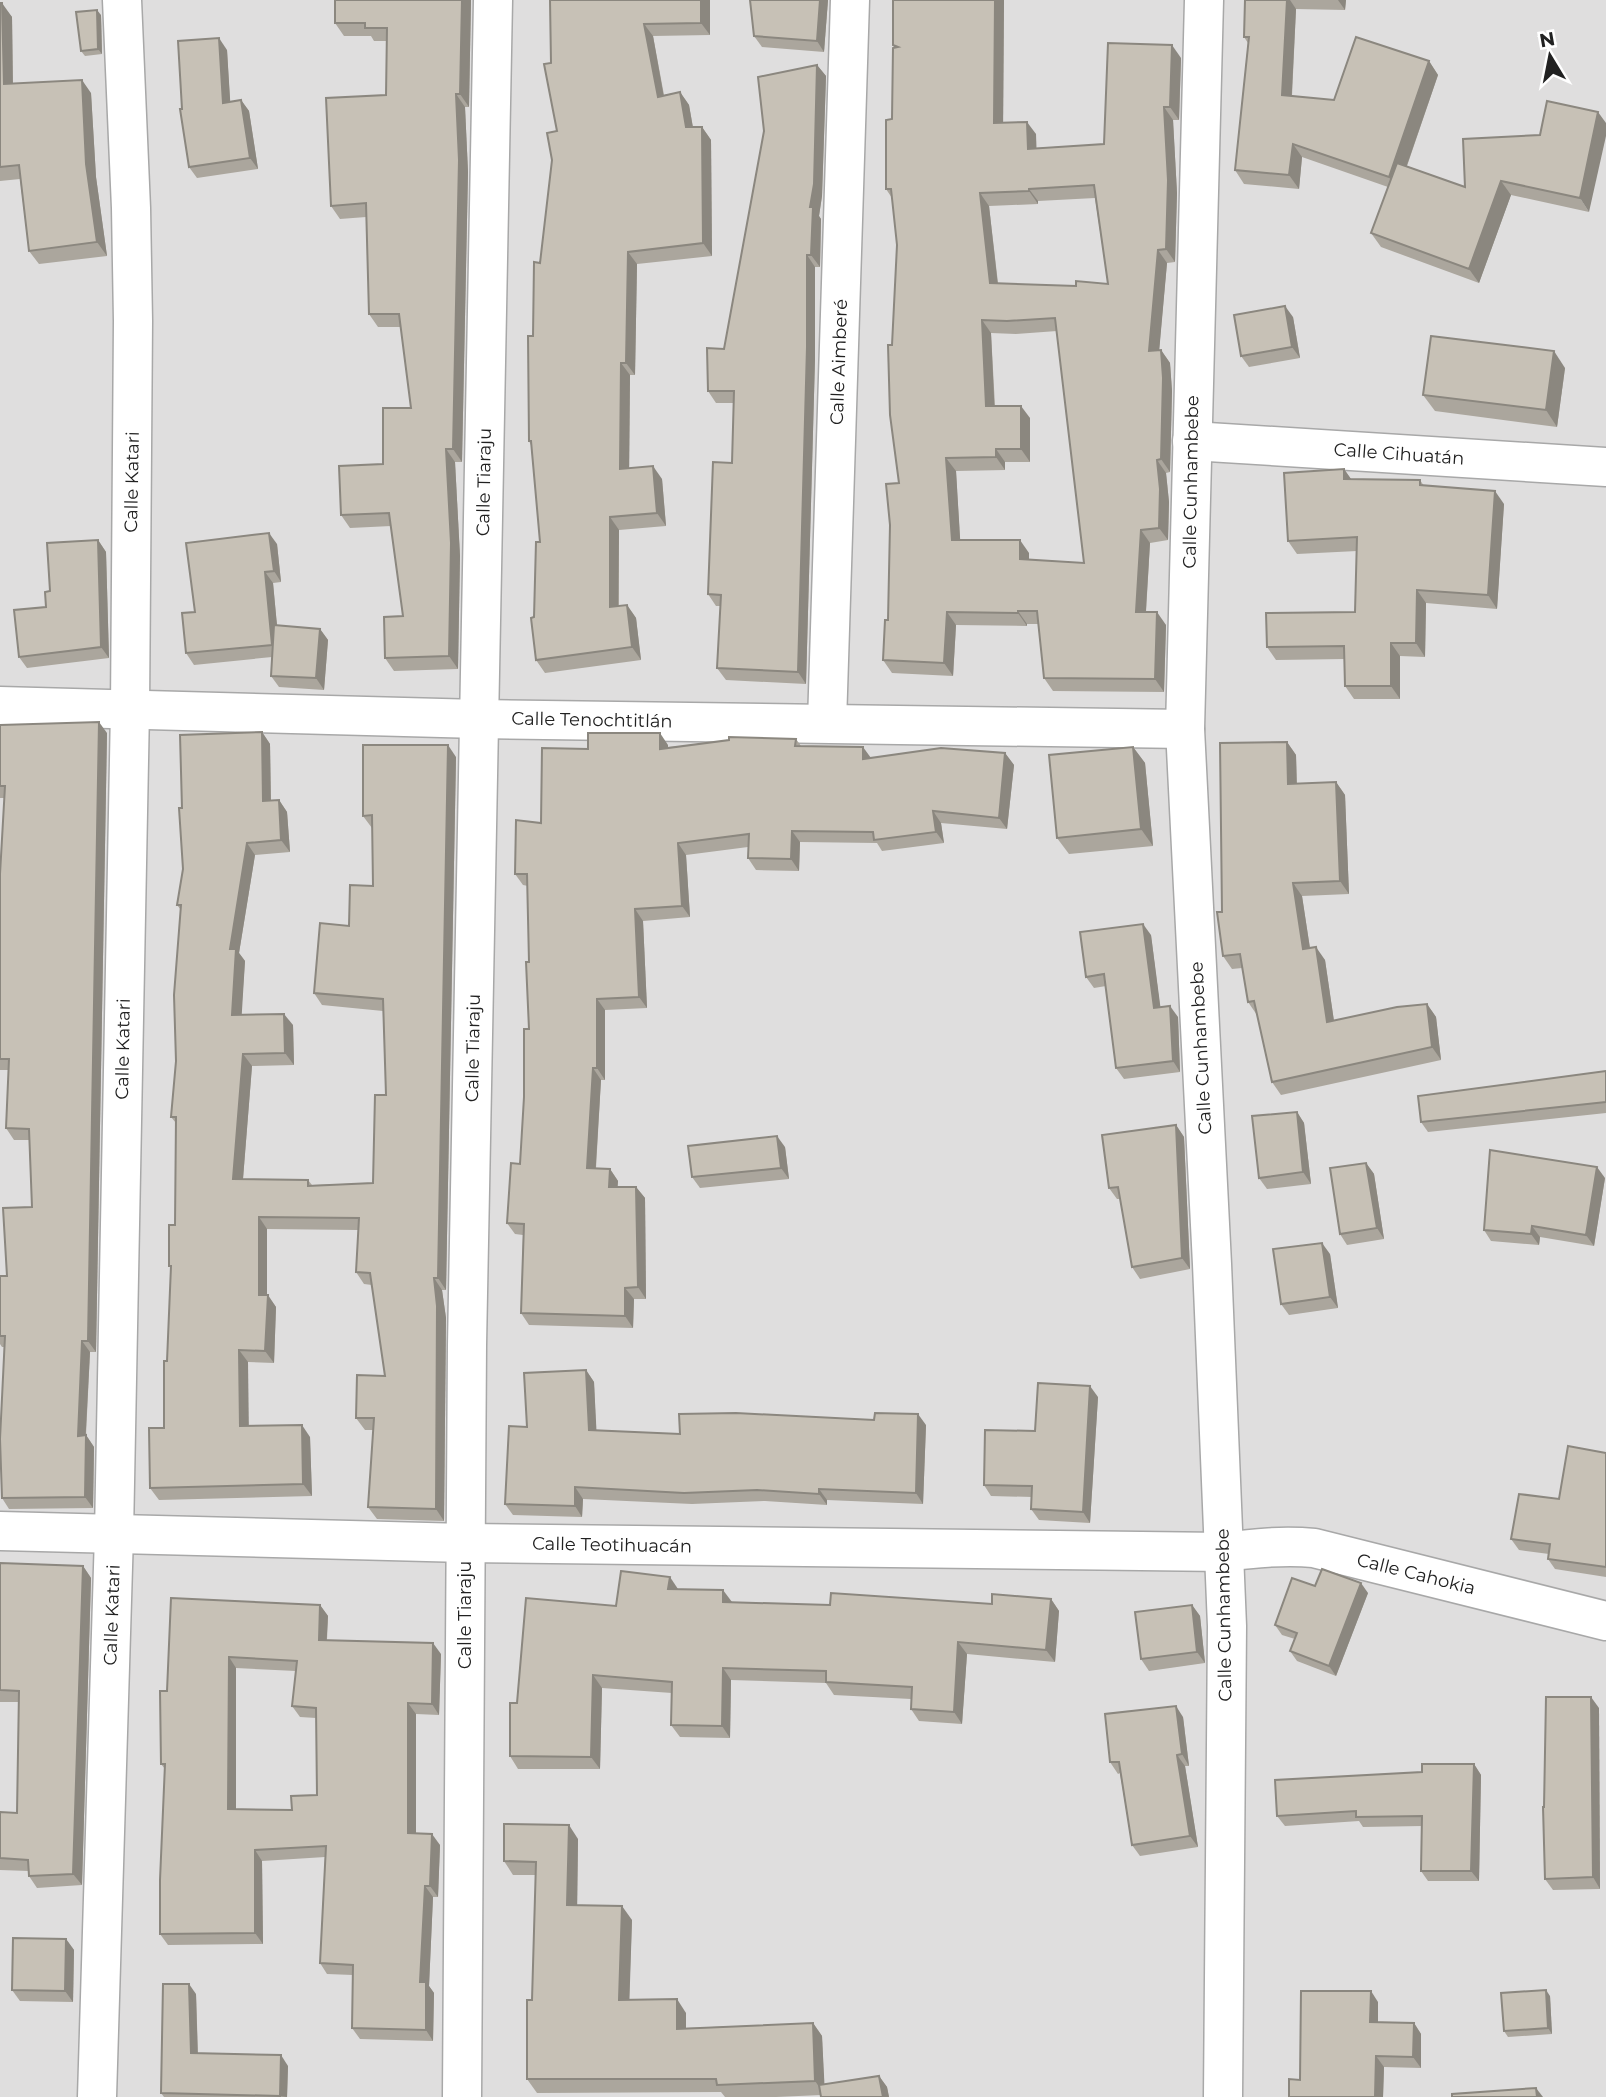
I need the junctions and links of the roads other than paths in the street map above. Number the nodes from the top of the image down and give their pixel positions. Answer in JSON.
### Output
{"nodes":[{"id":1,"x":122,"y":0,"type":"edge"},
{"id":2,"x":493,"y":0,"type":"edge"},
{"id":3,"x":850,"y":0,"type":"edge"},
{"id":4,"x":1204,"y":0,"type":"edge"},
{"id":5,"x":1192,"y":441,"type":"junction"},
{"id":6,"x":1606,"y":467,"type":"edge"},
{"id":7,"x":0,"y":706,"type":"edge"},
{"id":8,"x":130,"y":709,"type":"junction"},
{"id":9,"x":479,"y":719,"type":"junction"},
{"id":10,"x":827,"y":723,"type":"junction"},
{"id":11,"x":1185,"y":729,"type":"junction"},
{"id":12,"x":0,"y":1531,"type":"edge"},
{"id":13,"x":114,"y":1534,"type":"junction"},
{"id":14,"x":465,"y":1543,"type":"junction"},
{"id":15,"x":1224,"y":1552,"type":"junction"},
{"id":16,"x":1606,"y":1620,"type":"edge"},
{"id":17,"x":97,"y":2097,"type":"edge"},
{"id":18,"x":462,"y":2097,"type":"edge"},
{"id":19,"x":1223,"y":2097,"type":"edge"}],
"edges":[{"from":1,"to":8,"type":"street","name":"Calle Katari"},
{"from":2,"to":9,"type":"street","name":"Calle Tiaraju"},
{"from":3,"to":10,"type":"street","name":"Calle Aimberé"},
{"from":4,"to":5,"type":"street","name":"Calle Cunhambebe"},
{"from":5,"to":6,"type":"street","name":"Calle Cihuatán"},
{"from":5,"to":11,"type":"street","name":"Calle Cunhambebe"},
{"from":7,"to":8,"type":"street","name":"Calle Tenochtitlán"},
{"from":8,"to":9,"type":"street","name":"Calle Tenochtitlán"},
{"from":8,"to":13,"type":"street","name":"Calle Katari"},
{"from":9,"to":10,"type":"street","name":"Calle Tenochtitlán"},
{"from":9,"to":14,"type":"street","name":"Calle Tiaraju"},
{"from":10,"to":11,"type":"street","name":"Calle Tenochtitlán"},
{"from":11,"to":15,"type":"street","name":"Calle Cunhambebe"},
{"from":12,"to":13,"type":"street","name":"Calle Teotihuacán"},
{"from":13,"to":14,"type":"street","name":"Calle Teotihuacán"},
{"from":13,"to":17,"type":"street","name":"Calle Katari"},
{"from":14,"to":15,"type":"street","name":"Calle Teotihuacán"},
{"from":14,"to":18,"type":"street","name":"Calle Tiaraju"},
{"from":15,"to":16,"type":"street","name":"Calle Cahokia"},
{"from":15,"to":19,"type":"street","name":"Calle Cunhambebe"}]}
